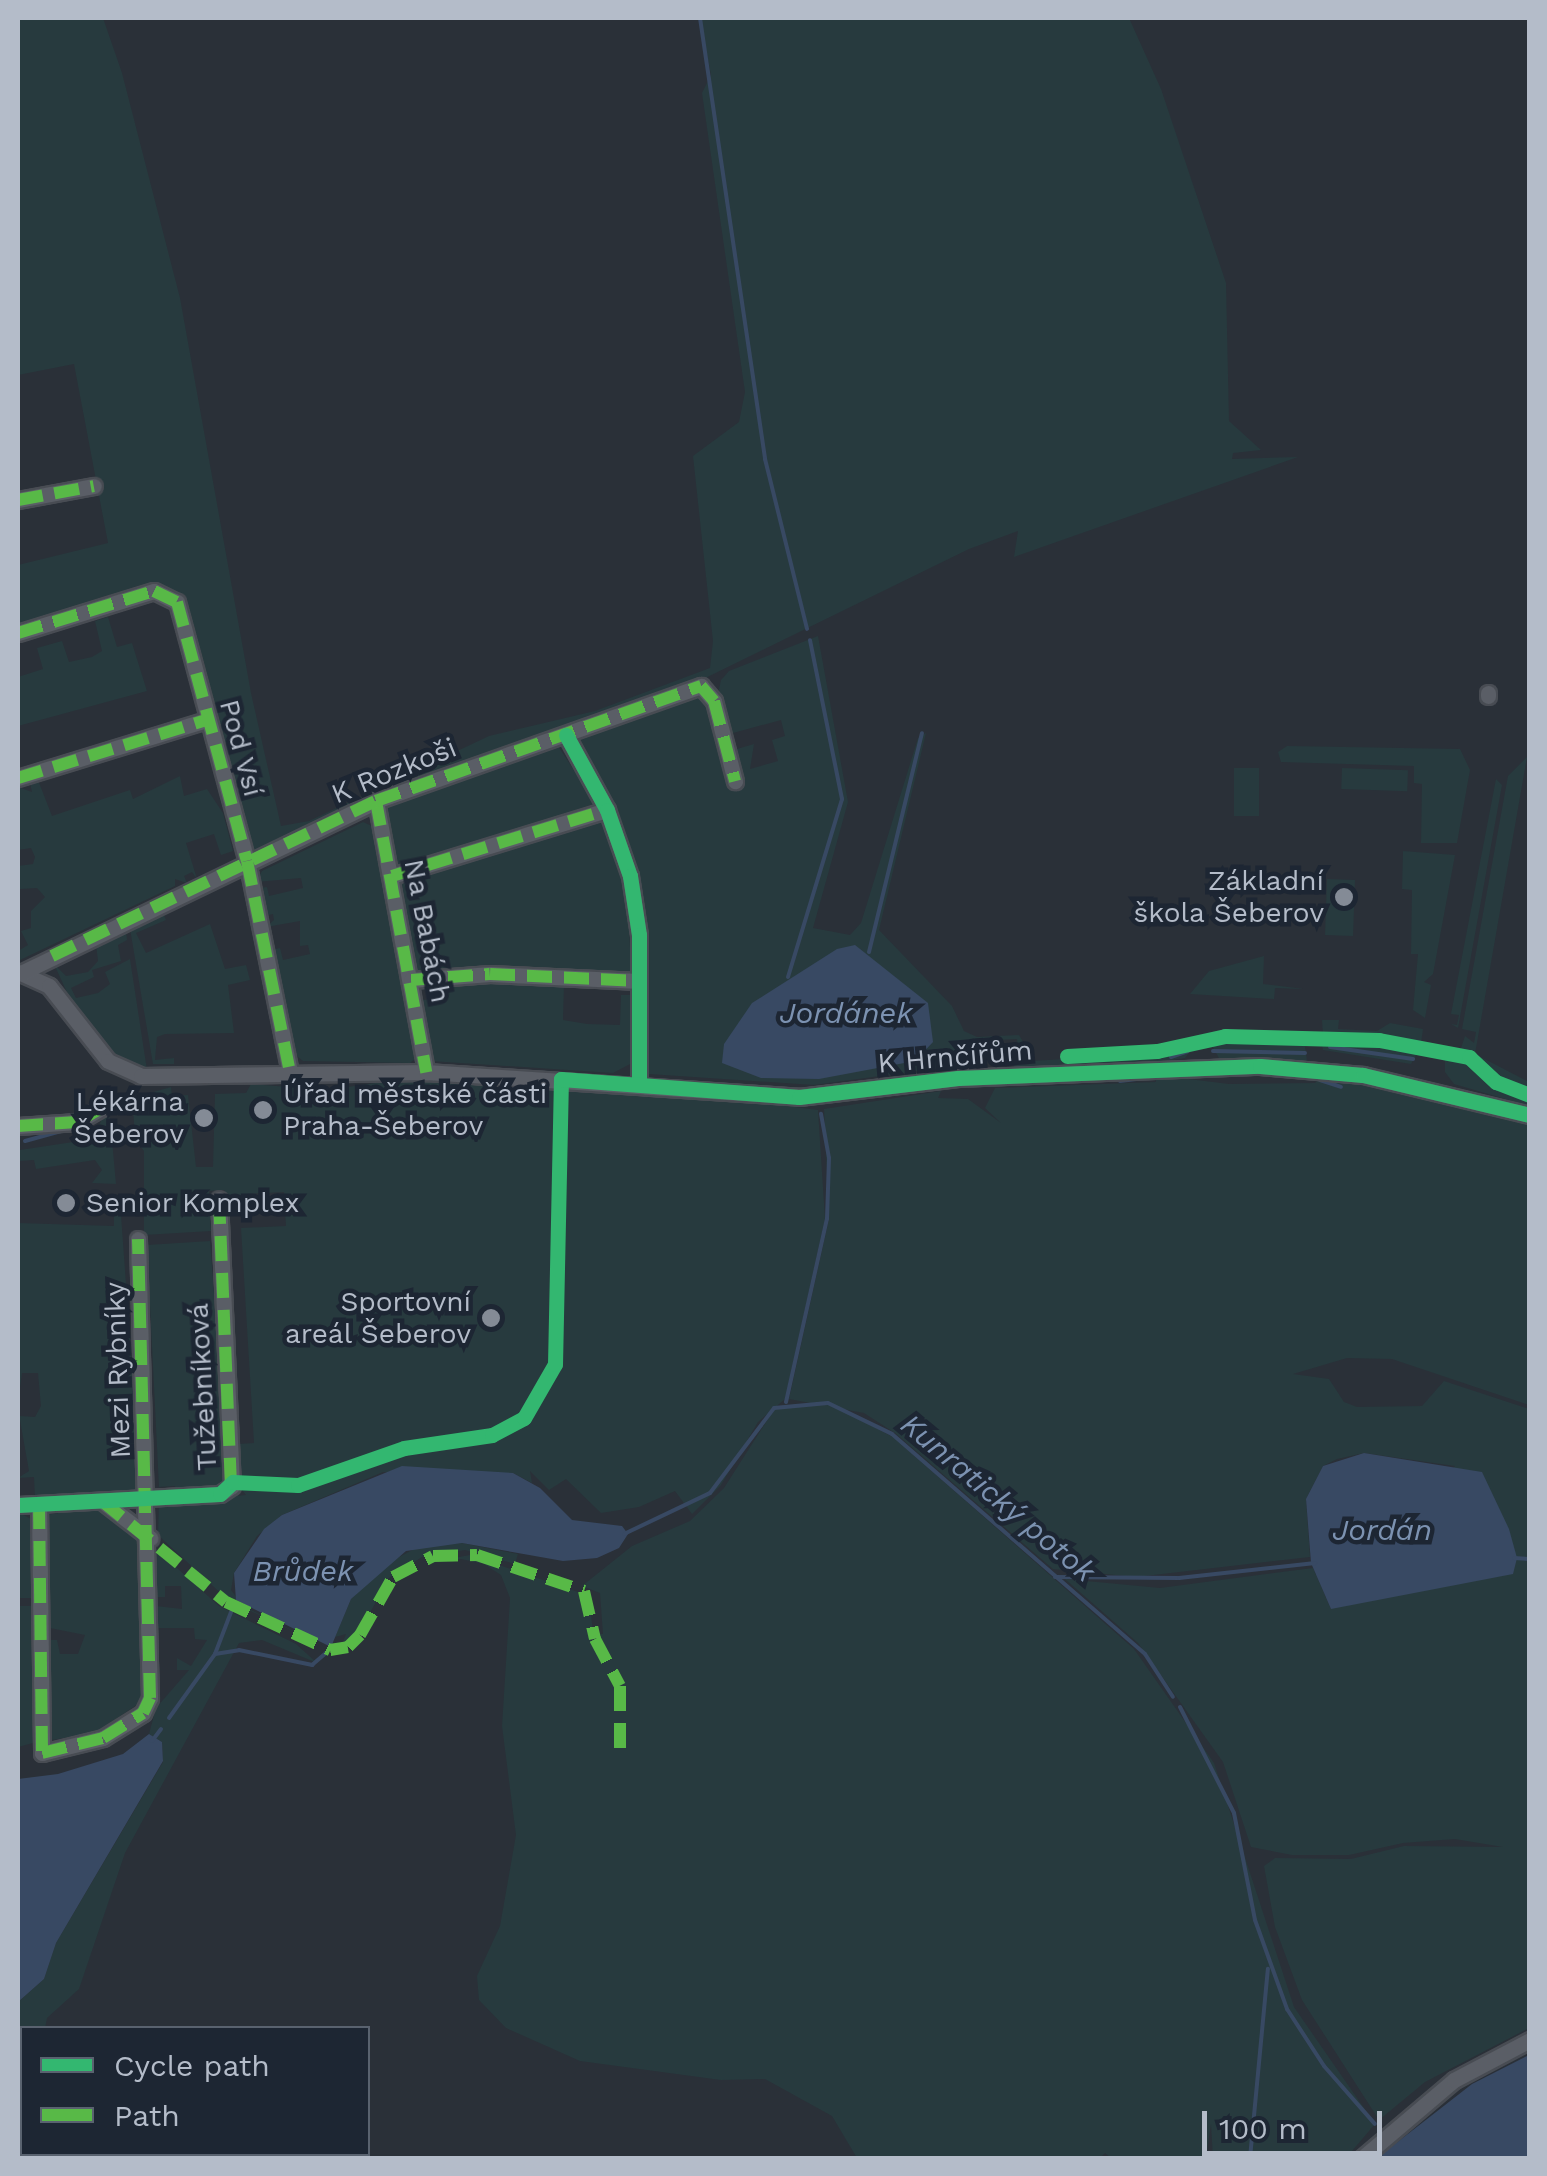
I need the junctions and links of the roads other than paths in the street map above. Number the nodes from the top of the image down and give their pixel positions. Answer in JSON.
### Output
{"nodes":[{"id":1,"x":94,"y":486,"type":"dead end"},
{"id":2,"x":18,"y":500,"type":"edge"},
{"id":3,"x":18,"y":633,"type":"edge"},
{"id":4,"x":206,"y":720,"type":"junction"},
{"id":5,"x":566,"y":735,"type":"junction"},
{"id":6,"x":18,"y":778,"type":"edge"},
{"id":7,"x":735,"y":781,"type":"dead end"},
{"id":8,"x":376,"y":801,"type":"junction"},
{"id":9,"x":607,"y":810,"type":"junction"},
{"id":10,"x":246,"y":861,"type":"junction"},
{"id":11,"x":392,"y":876,"type":"junction"},
{"id":12,"x":20,"y":972,"type":"edge"},
{"id":13,"x":411,"y":980,"type":"junction"},
{"id":14,"x":639,"y":981,"type":"junction"},
{"id":15,"x":426,"y":1072,"type":"junction"},
{"id":16,"x":290,"y":1073,"type":"junction"},
{"id":17,"x":638,"y":1084,"type":"junction"},
{"id":18,"x":110,"y":1103,"type":"dead end"},
{"id":19,"x":1530,"y":1115,"type":"edge"},
{"id":20,"x":18,"y":1126,"type":"edge"},
{"id":21,"x":219,"y":1199,"type":"dead end"},
{"id":22,"x":138,"y":1239,"type":"dead end"},
{"id":23,"x":149,"y":1498,"type":"junction"},
{"id":24,"x":102,"y":1501,"type":"junction"},
{"id":25,"x":39,"y":1504,"type":"junction"},
{"id":26,"x":18,"y":1505,"type":"edge"},
{"id":27,"x":150,"y":1538,"type":"junction"},
{"id":28,"x":1530,"y":2040,"type":"edge"},
{"id":29,"x":1362,"y":2158,"type":"edge"}],
"edges":[{"from":1,"to":2,"type":"street"},
{"from":3,"to":4,"type":"street","name":"Pod Vsí"},
{"from":4,"to":6,"type":"street"},
{"from":4,"to":10,"type":"street","name":"Pod Vsí"},
{"from":5,"to":7,"type":"street","name":"K Rozkoši"},
{"from":5,"to":8,"type":"street","name":"K Rozkoši"},
{"from":5,"to":9,"type":"street"},
{"from":8,"to":10,"type":"street","name":"K Rozkoši"},
{"from":8,"to":11,"type":"street","name":"Na Babách"},
{"from":9,"to":11,"type":"street"},
{"from":9,"to":14,"type":"street"},
{"from":10,"to":12,"type":"street","name":"K Rozkoši"},
{"from":10,"to":16,"type":"street","name":"Pod Vsí"},
{"from":11,"to":13,"type":"street","name":"Na Babách"},
{"from":12,"to":16,"type":"street","name":"K Hrnčířům"},
{"from":13,"to":14,"type":"street"},
{"from":13,"to":15,"type":"street","name":"Na Babách"},
{"from":14,"to":17,"type":"street"},
{"from":15,"to":16,"type":"street","name":"K Hrnčířům"},
{"from":15,"to":17,"type":"street","name":"K Hrnčířům"},
{"from":17,"to":19,"type":"street","name":"K Hrnčířům"},
{"from":18,"to":20,"type":"street"},
{"from":21,"to":23,"type":"street","name":"Tužebníková"},
{"from":22,"to":23,"type":"street","name":"Mezi Rybníky"},
{"from":23,"to":24,"type":"street","name":"Mezi Rybníky"},
{"from":23,"to":27,"type":"street","name":"Mezi Rybníky"},
{"from":24,"to":25,"type":"street","name":"Mezi Rybníky"},
{"from":24,"to":27,"type":"street"},
{"from":25,"to":26,"type":"street","name":"Mezi Rybníky"},
{"from":25,"to":27,"type":"street","name":"Mezi Rybníky"},
{"from":28,"to":29,"type":"street"}]}
